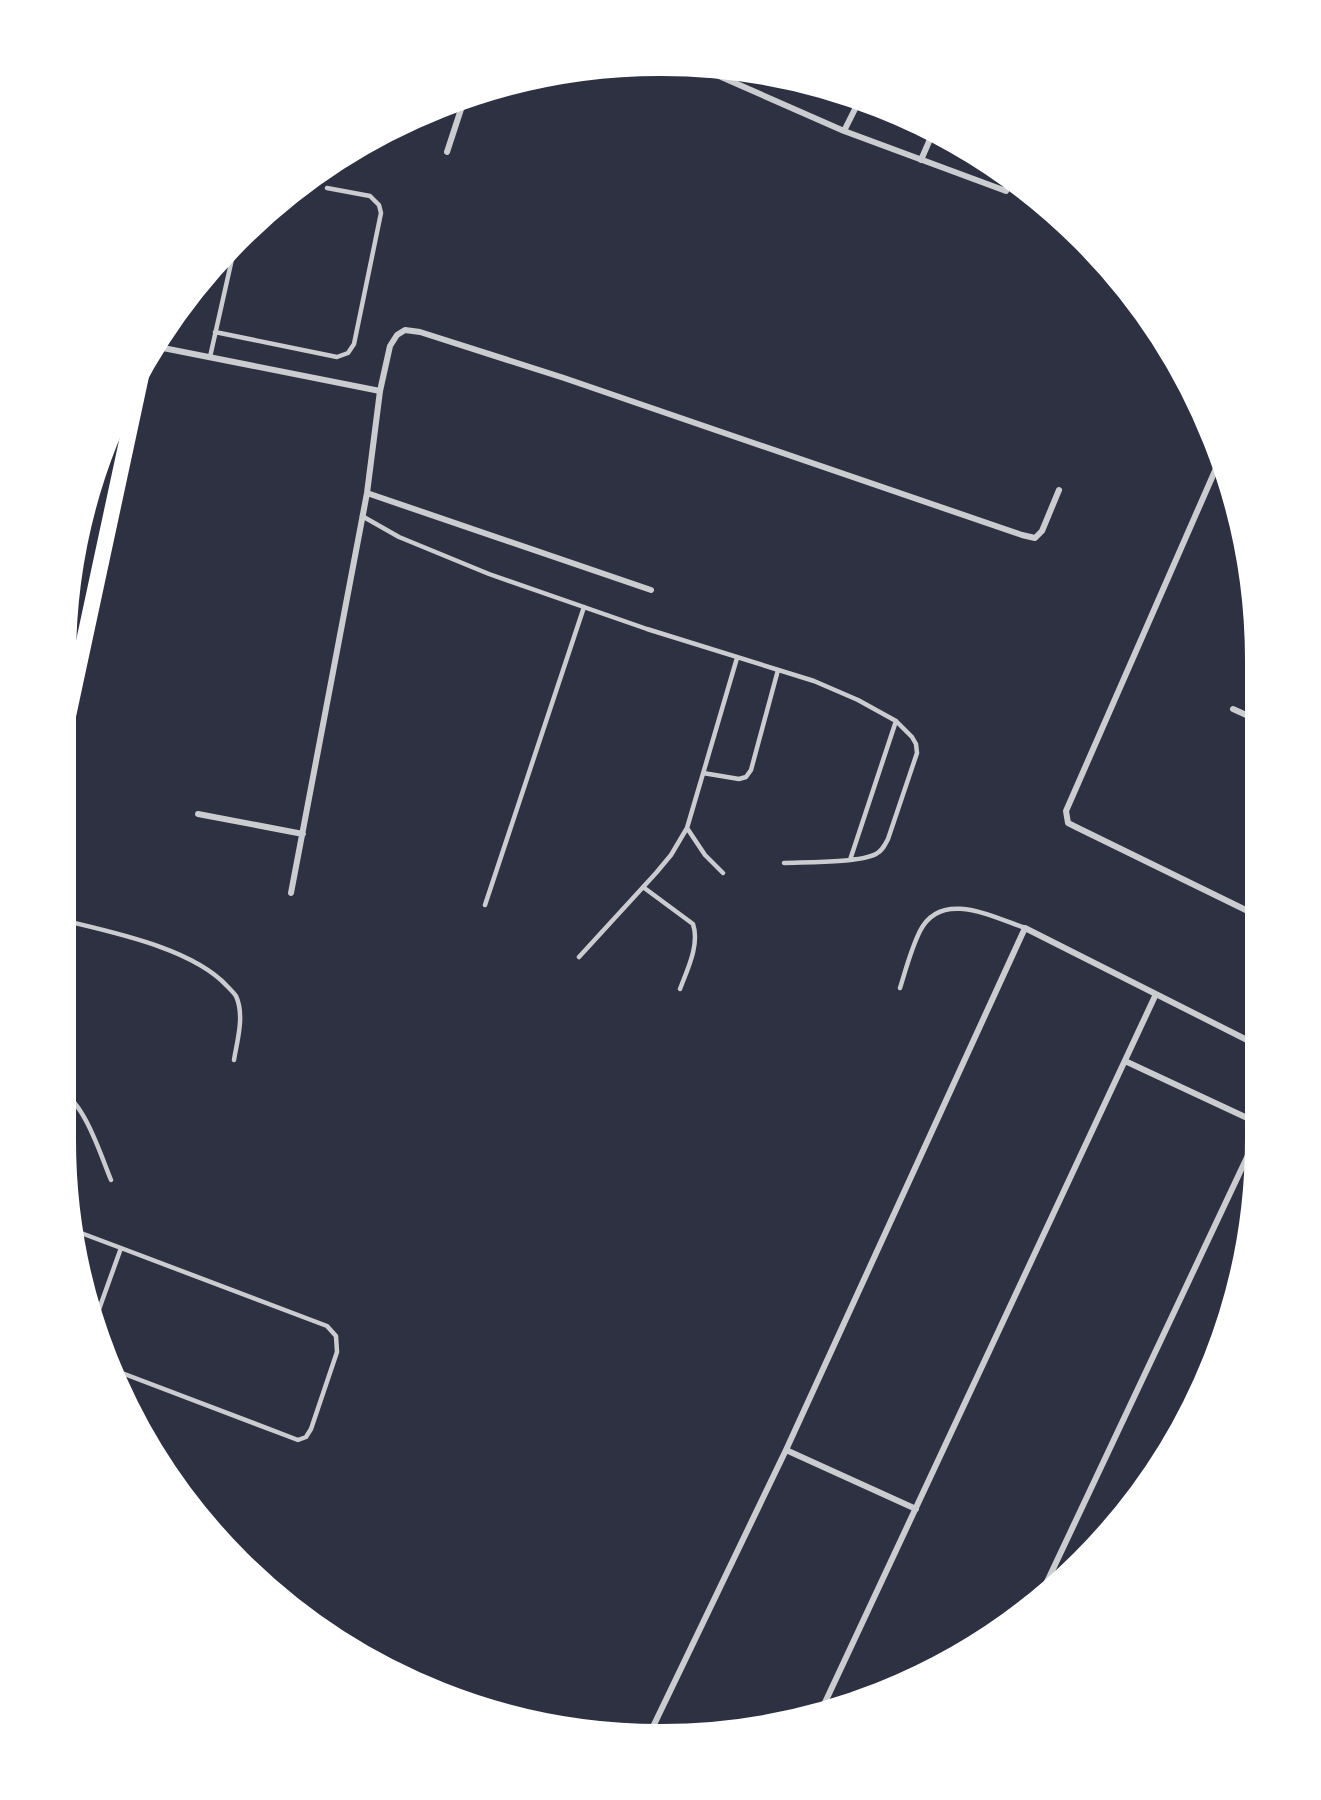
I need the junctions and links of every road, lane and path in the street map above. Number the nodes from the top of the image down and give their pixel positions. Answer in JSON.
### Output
{"nodes":[{"id":1,"x":722,"y":75,"type":"edge"},
{"id":2,"x":857,"y":106,"type":"edge"},
{"id":3,"x":462,"y":107,"type":"edge"},
{"id":4,"x":844,"y":131,"type":"junction"},
{"id":5,"x":931,"y":138,"type":"edge"},
{"id":6,"x":447,"y":152,"type":"dead end"},
{"id":7,"x":921,"y":160,"type":"junction"},
{"id":8,"x":1008,"y":186,"type":"edge"},
{"id":9,"x":327,"y":188,"type":"dead end"},
{"id":10,"x":232,"y":256,"type":"edge"},
{"id":11,"x":215,"y":332,"type":"junction"},
{"id":12,"x":162,"y":348,"type":"edge"},
{"id":13,"x":210,"y":357,"type":"junction"},
{"id":14,"x":138,"y":391,"type":"edge"},
{"id":15,"x":380,"y":391,"type":"junction"},
{"id":16,"x":1217,"y":468,"type":"edge"},
{"id":17,"x":1059,"y":490,"type":"dead end"},
{"id":18,"x":367,"y":493,"type":"junction"},
{"id":19,"x":362,"y":516,"type":"junction"},
{"id":20,"x":651,"y":590,"type":"dead end"},
{"id":21,"x":584,"y":607,"type":"junction"},
{"id":22,"x":89,"y":615,"type":"junction"},
{"id":23,"x":72,"y":656,"type":"edge"},
{"id":24,"x":738,"y":658,"type":"junction"},
{"id":25,"x":778,"y":670,"type":"junction"},
{"id":26,"x":72,"y":696,"type":"edge"},
{"id":27,"x":1233,"y":709,"type":"dead end"},
{"id":28,"x":1249,"y":716,"type":"edge"},
{"id":29,"x":896,"y":721,"type":"junction"},
{"id":30,"x":703,"y":773,"type":"junction"},
{"id":31,"x":198,"y":814,"type":"dead end"},
{"id":32,"x":687,"y":828,"type":"junction"},
{"id":33,"x":303,"y":834,"type":"junction"},
{"id":34,"x":850,"y":860,"type":"junction"},
{"id":35,"x":784,"y":863,"type":"dead end"},
{"id":36,"x":723,"y":873,"type":"dead end"},
{"id":37,"x":643,"y":887,"type":"junction"},
{"id":38,"x":291,"y":893,"type":"dead end"},
{"id":39,"x":485,"y":905,"type":"dead end"},
{"id":40,"x":1249,"y":911,"type":"edge"},
{"id":41,"x":72,"y":922,"type":"edge"},
{"id":42,"x":1024,"y":928,"type":"junction"},
{"id":43,"x":579,"y":957,"type":"dead end"},
{"id":44,"x":900,"y":988,"type":"dead end"},
{"id":45,"x":680,"y":989,"type":"dead end"},
{"id":46,"x":1156,"y":994,"type":"junction"},
{"id":47,"x":1249,"y":1041,"type":"edge"},
{"id":48,"x":234,"y":1060,"type":"dead end"},
{"id":49,"x":1125,"y":1061,"type":"junction"},
{"id":50,"x":72,"y":1099,"type":"edge"},
{"id":51,"x":1249,"y":1119,"type":"edge"},
{"id":52,"x":1249,"y":1154,"type":"edge"},
{"id":53,"x":111,"y":1180,"type":"dead end"},
{"id":54,"x":80,"y":1232,"type":"edge"},
{"id":55,"x":121,"y":1248,"type":"junction"},
{"id":56,"x":98,"y":1312,"type":"edge"},
{"id":57,"x":120,"y":1372,"type":"edge"},
{"id":58,"x":786,"y":1450,"type":"junction"},
{"id":59,"x":916,"y":1509,"type":"junction"},
{"id":60,"x":1046,"y":1585,"type":"edge"},
{"id":61,"x":824,"y":1705,"type":"edge"},
{"id":62,"x":652,"y":1728,"type":"edge"}],
"edges":[{"from":1,"to":4,"type":"street"},
{"from":2,"to":4,"type":"street"},
{"from":3,"to":6,"type":"street"},
{"from":4,"to":7,"type":"street"},
{"from":5,"to":7,"type":"street"},
{"from":7,"to":8,"type":"street"},
{"from":9,"to":11,"type":"lane"},
{"from":10,"to":11,"type":"lane"},
{"from":11,"to":13,"type":"lane"},
{"from":12,"to":13,"type":"street"},
{"from":13,"to":15,"type":"street"},
{"from":14,"to":22,"type":"highway"},
{"from":15,"to":17,"type":"street"},
{"from":15,"to":18,"type":"street"},
{"from":16,"to":40,"type":"street"},
{"from":18,"to":19,"type":"street"},
{"from":18,"to":20,"type":"street"},
{"from":19,"to":21,"type":"lane"},
{"from":19,"to":33,"type":"street"},
{"from":21,"to":24,"type":"lane"},
{"from":21,"to":39,"type":"lane"},
{"from":22,"to":23,"type":"highway"},
{"from":22,"to":26,"type":"highway"},
{"from":24,"to":25,"type":"lane"},
{"from":24,"to":30,"type":"lane"},
{"from":25,"to":29,"type":"lane"},
{"from":25,"to":30,"type":"lane"},
{"from":27,"to":28,"type":"street"},
{"from":29,"to":34,"type":"lane"},
{"from":29,"to":34,"type":"lane"},
{"from":30,"to":32,"type":"lane"},
{"from":31,"to":33,"type":"street"},
{"from":32,"to":36,"type":"lane"},
{"from":32,"to":37,"type":"lane"},
{"from":33,"to":38,"type":"street"},
{"from":34,"to":35,"type":"lane"},
{"from":37,"to":43,"type":"lane"},
{"from":37,"to":45,"type":"lane"},
{"from":41,"to":48,"type":"lane"},
{"from":42,"to":44,"type":"lane"},
{"from":42,"to":46,"type":"street"},
{"from":42,"to":58,"type":"street"},
{"from":46,"to":47,"type":"street"},
{"from":46,"to":49,"type":"street"},
{"from":49,"to":51,"type":"street"},
{"from":49,"to":59,"type":"street"},
{"from":50,"to":53,"type":"lane"},
{"from":52,"to":60,"type":"street"},
{"from":54,"to":55,"type":"lane"},
{"from":55,"to":56,"type":"lane"},
{"from":55,"to":57,"type":"lane"},
{"from":58,"to":59,"type":"street"},
{"from":58,"to":62,"type":"street"},
{"from":59,"to":61,"type":"street"}]}
